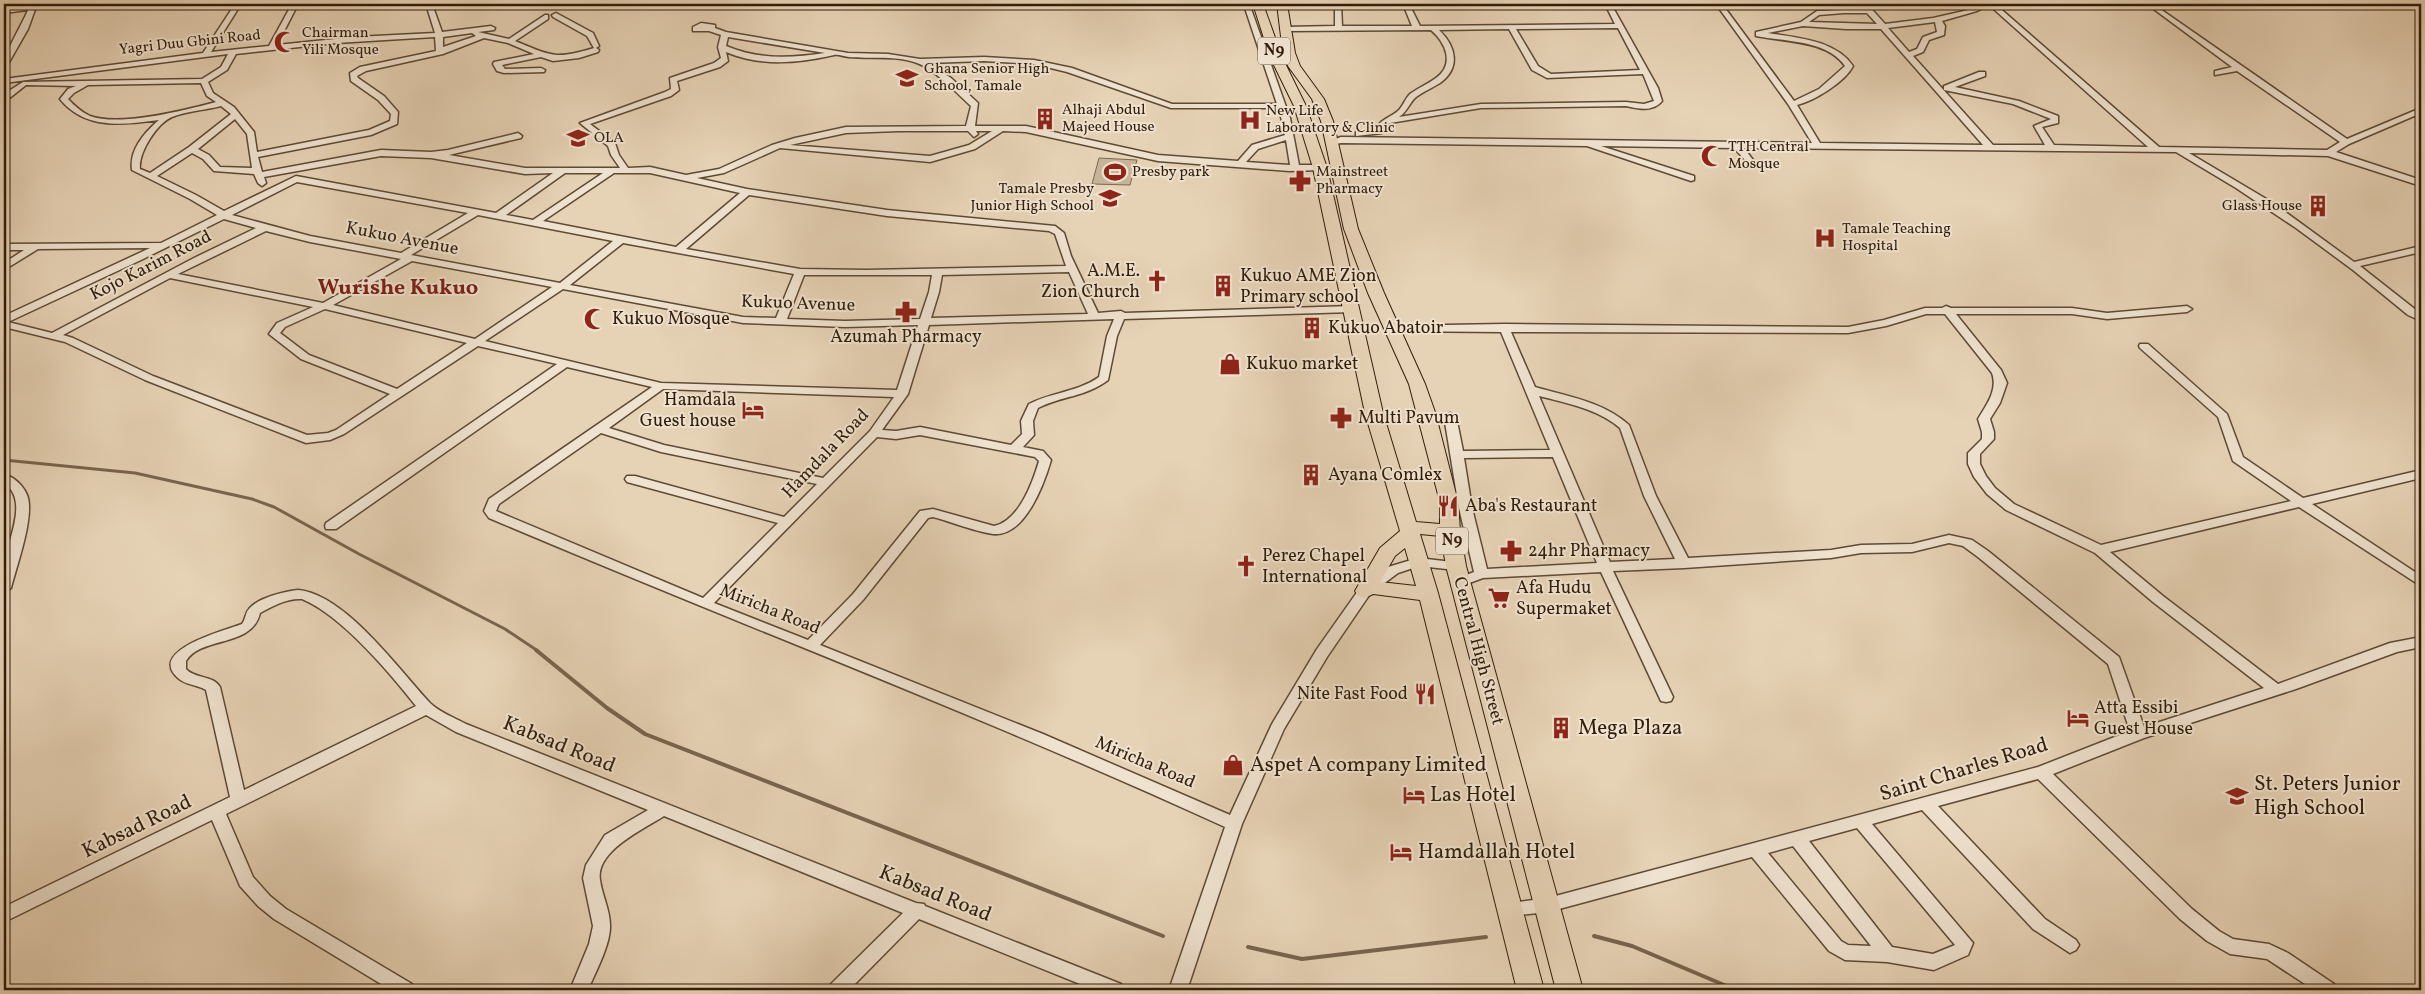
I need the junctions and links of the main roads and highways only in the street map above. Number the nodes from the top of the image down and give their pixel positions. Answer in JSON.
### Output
{"nodes":[{"id":1,"x":1258,"y":4,"type":"edge"},
{"id":2,"x":1282,"y":4,"type":"edge"},
{"id":3,"x":1318,"y":99,"type":"junction"},
{"id":4,"x":1289,"y":101,"type":"junction"},
{"id":5,"x":1408,"y":530,"type":"junction"},
{"id":6,"x":1450,"y":531,"type":"junction"},
{"id":7,"x":1428,"y":593,"type":"junction"},
{"id":8,"x":1530,"y":990,"type":"edge"},
{"id":9,"x":1570,"y":990,"type":"edge"}],
"edges":[{"from":1,"to":4,"type":"highway","name":"Central High Street","number":"N9"},
{"from":2,"to":3,"type":"highway","name":"Central High Street","number":"N9"},
{"from":3,"to":4,"type":"highway"},
{"from":3,"to":6,"type":"highway","name":"Central High Street","number":"N9"},
{"from":4,"to":5,"type":"highway","name":"Central High Street","number":"N9"},
{"from":5,"to":6,"type":"highway"},
{"from":5,"to":7,"type":"highway","name":"Central High Street","number":"N9"},
{"from":5,"to":7,"type":"highway"},
{"from":6,"to":9,"type":"highway","name":"Central High Street","number":"N9"},
{"from":7,"to":8,"type":"highway","name":"Central High Street","number":"N9"}]}
